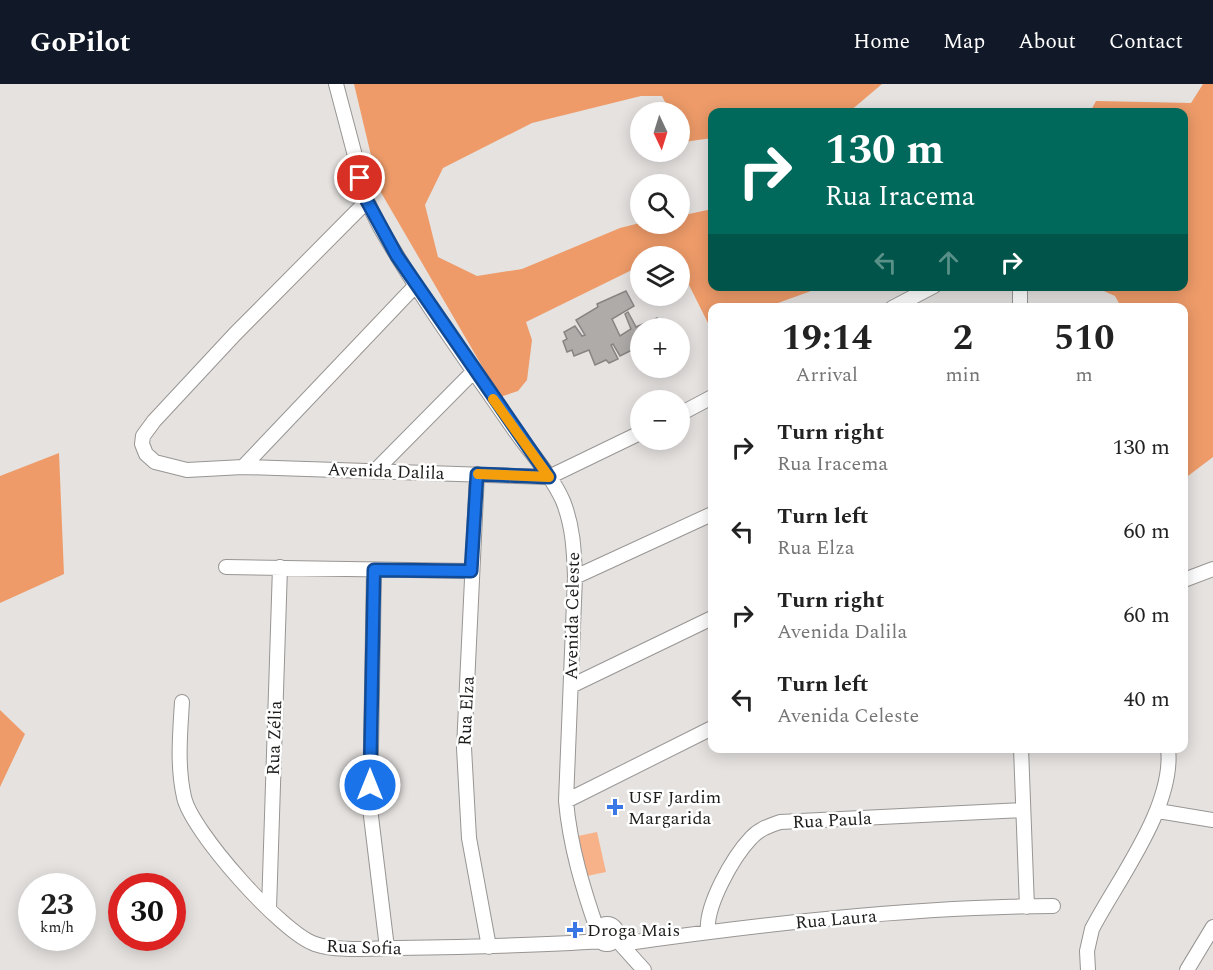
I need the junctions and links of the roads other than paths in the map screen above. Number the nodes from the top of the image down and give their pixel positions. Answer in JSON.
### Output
{"nodes":[{"id":1,"x":336,"y":84,"type":"edge"},
{"id":2,"x":367,"y":201,"type":"junction"},
{"id":3,"x":416,"y":285,"type":"junction"},
{"id":4,"x":474,"y":370,"type":"junction"},
{"id":5,"x":708,"y":399,"type":"edge"},
{"id":6,"x":690,"y":409,"type":"edge"},
{"id":7,"x":630,"y":438,"type":"edge"},
{"id":8,"x":243,"y":467,"type":"junction"},
{"id":9,"x":375,"y":471,"type":"junction"},
{"id":10,"x":477,"y":474,"type":"junction"},
{"id":11,"x":549,"y":477,"type":"junction"},
{"id":12,"x":708,"y":516,"type":"edge"},
{"id":13,"x":226,"y":567,"type":"dead end"},
{"id":14,"x":280,"y":567,"type":"junction"},
{"id":15,"x":1213,"y":569,"type":"edge"},
{"id":16,"x":374,"y":570,"type":"junction"},
{"id":17,"x":471,"y":571,"type":"junction"},
{"id":18,"x":575,"y":577,"type":"junction"},
{"id":19,"x":1188,"y":578,"type":"edge"},
{"id":20,"x":708,"y":620,"type":"edge"},
{"id":21,"x":571,"y":686,"type":"junction"},
{"id":22,"x":182,"y":702,"type":"dead end"},
{"id":23,"x":708,"y":730,"type":"edge"},
{"id":24,"x":1021,"y":753,"type":"edge"},
{"id":25,"x":1168,"y":753,"type":"edge"},
{"id":26,"x":566,"y":801,"type":"junction"},
{"id":27,"x":1023,"y":810,"type":"junction"},
{"id":28,"x":1158,"y":811,"type":"junction"},
{"id":29,"x":1213,"y":820,"type":"edge"},
{"id":30,"x":1053,"y":906,"type":"dead end"},
{"id":31,"x":1027,"y":907,"type":"junction"},
{"id":32,"x":269,"y":909,"type":"junction"},
{"id":33,"x":1213,"y":927,"type":"edge"},
{"id":34,"x":708,"y":932,"type":"junction"},
{"id":35,"x":603,"y":933,"type":"junction"},
{"id":36,"x":618,"y":941,"type":"junction"},
{"id":37,"x":489,"y":946,"type":"junction"},
{"id":38,"x":387,"y":948,"type":"junction"},
{"id":39,"x":644,"y":970,"type":"edge"},
{"id":40,"x":1088,"y":970,"type":"edge"},
{"id":41,"x":1187,"y":970,"type":"edge"}],
"edges":[{"from":1,"to":2,"type":"street","name":"Avenida Celeste"},
{"from":2,"to":3,"type":"street","name":"Avenida Celeste"},
{"from":2,"to":8,"type":"street","name":"Avenida Dalila"},
{"from":3,"to":4,"type":"street","name":"Avenida Celeste"},
{"from":3,"to":8,"type":"street"},
{"from":4,"to":9,"type":"street"},
{"from":4,"to":11,"type":"street","name":"Avenida Celeste"},
{"from":5,"to":6,"type":"street"},
{"from":7,"to":11,"type":"street","name":"Avenida Dalila"},
{"from":8,"to":9,"type":"street","name":"Avenida Dalila"},
{"from":9,"to":10,"type":"street","name":"Avenida Dalila"},
{"from":10,"to":11,"type":"street","name":"Avenida Dalila"},
{"from":10,"to":17,"type":"street","name":"Rua Elza"},
{"from":11,"to":18,"type":"street","name":"Avenida Celeste"},
{"from":12,"to":18,"type":"street"},
{"from":13,"to":14,"type":"street"},
{"from":14,"to":16,"type":"street"},
{"from":14,"to":32,"type":"street","name":"Rua Zélia"},
{"from":15,"to":19,"type":"street"},
{"from":16,"to":17,"type":"street"},
{"from":16,"to":38,"type":"street"},
{"from":17,"to":37,"type":"street","name":"Rua Elza"},
{"from":18,"to":21,"type":"street","name":"Avenida Celeste"},
{"from":20,"to":21,"type":"street"},
{"from":21,"to":26,"type":"street","name":"Avenida Celeste"},
{"from":22,"to":32,"type":"street","name":"Rua Sofia"},
{"from":23,"to":26,"type":"street"},
{"from":24,"to":27,"type":"street"},
{"from":25,"to":28,"type":"street"},
{"from":26,"to":35,"type":"street","name":"Avenida Celeste"},
{"from":27,"to":31,"type":"street"},
{"from":27,"to":34,"type":"street","name":"Rua Paula"},
{"from":28,"to":29,"type":"street"},
{"from":28,"to":40,"type":"street"},
{"from":30,"to":31,"type":"street","name":"Rua Laura"},
{"from":31,"to":34,"type":"street","name":"Rua Laura"},
{"from":32,"to":38,"type":"street","name":"Rua Sofia"},
{"from":33,"to":41,"type":"street"},
{"from":34,"to":36,"type":"street","name":"Rua Laura"},
{"from":35,"to":36,"type":"street","name":"Rua Sofia"},
{"from":35,"to":37,"type":"street","name":"Rua Sofia"},
{"from":36,"to":39,"type":"street"},
{"from":37,"to":38,"type":"street","name":"Rua Sofia"}]}
